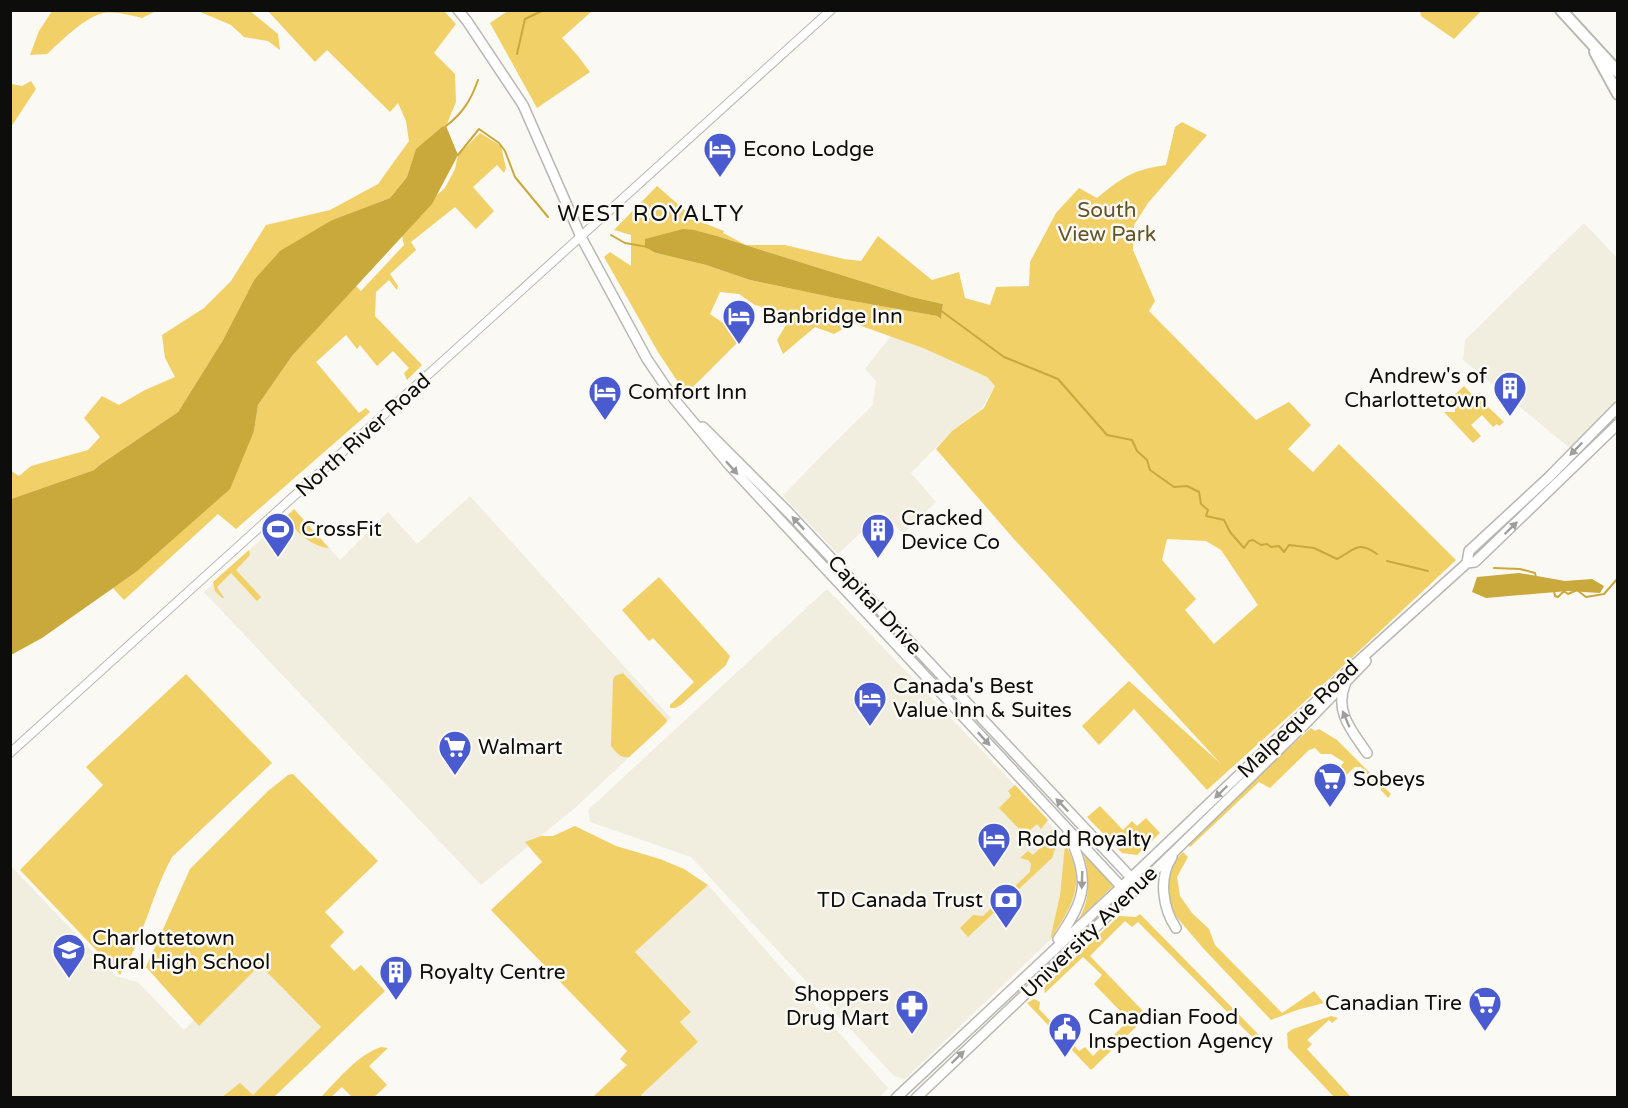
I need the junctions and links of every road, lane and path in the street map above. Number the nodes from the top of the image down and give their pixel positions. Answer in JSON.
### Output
{"nodes":[{"id":1,"x":458,"y":10,"type":"edge"},
{"id":2,"x":831,"y":10,"type":"edge"},
{"id":3,"x":1561,"y":10,"type":"edge"},
{"id":4,"x":1591,"y":44,"type":"junction"},
{"id":5,"x":1617,"y":72,"type":"edge"},
{"id":6,"x":1617,"y":94,"type":"edge"},
{"id":7,"x":581,"y":237,"type":"junction"},
{"id":8,"x":681,"y":407,"type":"junction"},
{"id":9,"x":1617,"y":407,"type":"edge"},
{"id":10,"x":1617,"y":424,"type":"edge"},
{"id":11,"x":1467,"y":563,"type":"junction"},
{"id":12,"x":1385,"y":636,"type":"junction"},
{"id":13,"x":1347,"y":682,"type":"junction"},
{"id":14,"x":10,"y":753,"type":"edge"},
{"id":15,"x":1367,"y":753,"type":"dead end"},
{"id":16,"x":1065,"y":826,"type":"junction"},
{"id":17,"x":1193,"y":833,"type":"junction"},
{"id":18,"x":1131,"y":878,"type":"junction"},
{"id":19,"x":1139,"y":886,"type":"junction"},
{"id":20,"x":1122,"y":887,"type":"junction"},
{"id":21,"x":1130,"y":895,"type":"junction"},
{"id":22,"x":1176,"y":928,"type":"dead end"},
{"id":23,"x":1047,"y":955,"type":"junction"},
{"id":24,"x":896,"y":1098,"type":"edge"},
{"id":25,"x":916,"y":1098,"type":"edge"}],
"edges":[{"from":1,"to":7,"type":"main road","name":"Capital Drive"},
{"from":2,"to":7,"type":"main road","name":"North River Road"},
{"from":3,"to":4,"type":"highway"},
{"from":4,"to":5,"type":"highway"},
{"from":4,"to":6,"type":"highway"},
{"from":7,"to":8,"type":"main road","name":"Capital Drive"},
{"from":7,"to":14,"type":"main road","name":"North River Road"},
{"from":8,"to":16,"type":"main road","name":"Capital Drive","one_way":true},
{"from":18,"to":8,"type":"main road","name":"Capital Drive","one_way":true},
{"from":9,"to":11,"type":"main road","name":"Malpeque Road","one_way":true},
{"from":11,"to":10,"type":"main road","name":"Malpeque Road","one_way":true},
{"from":11,"to":12,"type":"main road","name":"Malpeque Road"},
{"from":12,"to":13,"type":"main road","name":"University Avenue"},
{"from":12,"to":18,"type":"main road","name":"Malpeque Road","one_way":true},
{"from":15,"to":13,"type":"main road","one_way":true},
{"from":13,"to":17,"type":"main road","name":"University Avenue"},
{"from":16,"to":20,"type":"main road","name":"Capital Drive"},
{"from":16,"to":23,"type":"main road","one_way":true},
{"from":17,"to":19,"type":"main road","name":"University Avenue"},
{"from":17,"to":22,"type":"main road"},
{"from":18,"to":19,"type":"main road","name":"Capital Drive"},
{"from":18,"to":20,"type":"main road","name":"University Avenue"},
{"from":19,"to":21,"type":"main road","name":"University Avenue"},
{"from":20,"to":21,"type":"main road","name":"Capital Drive"},
{"from":20,"to":23,"type":"main road","name":"University Avenue"},
{"from":25,"to":21,"type":"main road","name":"University Avenue","one_way":true},
{"from":23,"to":24,"type":"main road","name":"University Avenue"}]}
